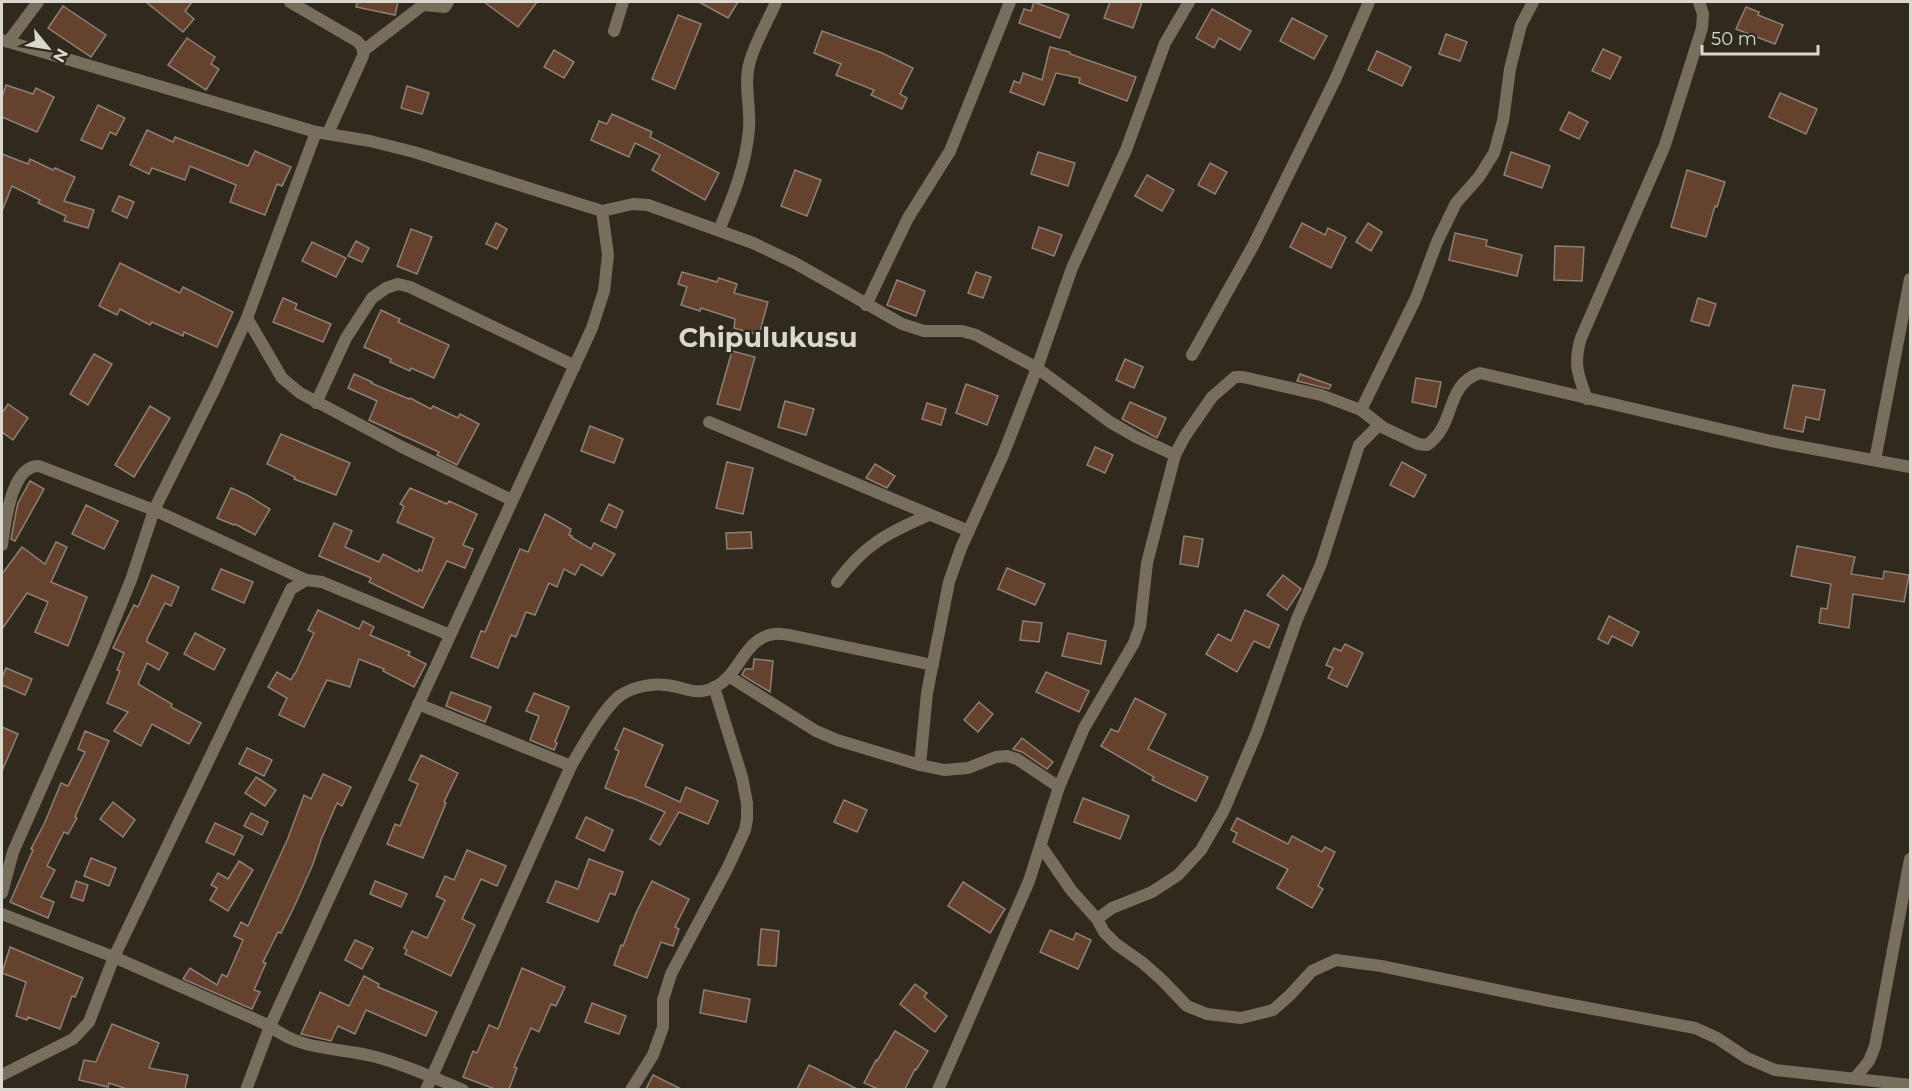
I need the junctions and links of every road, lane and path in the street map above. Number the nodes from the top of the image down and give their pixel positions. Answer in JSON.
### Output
{"nodes":[{"id":1,"x":38,"y":2,"type":"edge"},
{"id":2,"x":290,"y":2,"type":"edge"},
{"id":3,"x":448,"y":2,"type":"edge"},
{"id":4,"x":623,"y":2,"type":"edge"},
{"id":5,"x":776,"y":2,"type":"edge"},
{"id":6,"x":1010,"y":2,"type":"edge"},
{"id":7,"x":1189,"y":2,"type":"edge"},
{"id":8,"x":1369,"y":2,"type":"edge"},
{"id":9,"x":1533,"y":2,"type":"edge"},
{"id":10,"x":1698,"y":2,"type":"edge"},
{"id":11,"x":614,"y":31,"type":"dead end"},
{"id":12,"x":5,"y":41,"type":"edge"},
{"id":13,"x":363,"y":51,"type":"junction"},
{"id":14,"x":322,"y":132,"type":"junction"},
{"id":15,"x":602,"y":211,"type":"junction"},
{"id":16,"x":719,"y":230,"type":"junction"},
{"id":17,"x":1911,"y":279,"type":"edge"},
{"id":18,"x":866,"y":305,"type":"junction"},
{"id":19,"x":247,"y":318,"type":"junction"},
{"id":20,"x":1192,"y":355,"type":"dead end"},
{"id":21,"x":575,"y":366,"type":"junction"},
{"id":22,"x":1037,"y":368,"type":"junction"},
{"id":23,"x":1587,"y":399,"type":"junction"},
{"id":24,"x":316,"y":403,"type":"junction"},
{"id":25,"x":1361,"y":410,"type":"junction"},
{"id":26,"x":709,"y":422,"type":"dead end"},
{"id":27,"x":1379,"y":425,"type":"junction"},
{"id":28,"x":1174,"y":455,"type":"junction"},
{"id":29,"x":1875,"y":460,"type":"junction"},
{"id":30,"x":1911,"y":467,"type":"edge"},
{"id":31,"x":513,"y":500,"type":"junction"},
{"id":32,"x":154,"y":510,"type":"junction"},
{"id":33,"x":929,"y":515,"type":"junction"},
{"id":34,"x":969,"y":531,"type":"junction"},
{"id":35,"x":2,"y":545,"type":"edge"},
{"id":36,"x":306,"y":580,"type":"junction"},
{"id":37,"x":837,"y":582,"type":"dead end"},
{"id":38,"x":450,"y":635,"type":"junction"},
{"id":39,"x":933,"y":665,"type":"junction"},
{"id":40,"x":730,"y":677,"type":"junction"},
{"id":41,"x":714,"y":687,"type":"junction"},
{"id":42,"x":418,"y":704,"type":"junction"},
{"id":43,"x":920,"y":765,"type":"junction"},
{"id":44,"x":571,"y":766,"type":"junction"},
{"id":45,"x":1059,"y":787,"type":"junction"},
{"id":46,"x":1041,"y":846,"type":"junction"},
{"id":47,"x":1911,"y":859,"type":"edge"},
{"id":48,"x":2,"y":893,"type":"edge"},
{"id":49,"x":2,"y":914,"type":"edge"},
{"id":50,"x":1097,"y":919,"type":"junction"},
{"id":51,"x":114,"y":957,"type":"junction"},
{"id":52,"x":270,"y":1026,"type":"junction"},
{"id":53,"x":2,"y":1075,"type":"edge"},
{"id":54,"x":431,"y":1076,"type":"junction"},
{"id":55,"x":1855,"y":1078,"type":"junction"},
{"id":56,"x":1911,"y":1085,"type":"edge"},
{"id":57,"x":246,"y":1089,"type":"edge"},
{"id":58,"x":426,"y":1089,"type":"edge"},
{"id":59,"x":463,"y":1089,"type":"edge"},
{"id":60,"x":631,"y":1089,"type":"edge"},
{"id":61,"x":938,"y":1089,"type":"edge"}],
"edges":[{"from":1,"to":12,"type":"street"},
{"from":2,"to":13,"type":"street"},
{"from":3,"to":13,"type":"street"},
{"from":4,"to":11,"type":"street"},
{"from":5,"to":16,"type":"street"},
{"from":6,"to":18,"type":"street"},
{"from":7,"to":22,"type":"street"},
{"from":8,"to":20,"type":"street"},
{"from":9,"to":25,"type":"street"},
{"from":10,"to":23,"type":"street"},
{"from":12,"to":14,"type":"street"},
{"from":13,"to":14,"type":"street"},
{"from":14,"to":15,"type":"street"},
{"from":14,"to":19,"type":"street"},
{"from":15,"to":16,"type":"street"},
{"from":15,"to":21,"type":"street"},
{"from":16,"to":18,"type":"street"},
{"from":17,"to":29,"type":"street"},
{"from":18,"to":22,"type":"street"},
{"from":19,"to":24,"type":"street"},
{"from":19,"to":32,"type":"street"},
{"from":21,"to":24,"type":"street"},
{"from":21,"to":31,"type":"street"},
{"from":22,"to":28,"type":"street"},
{"from":22,"to":34,"type":"street"},
{"from":23,"to":27,"type":"street"},
{"from":23,"to":29,"type":"street"},
{"from":24,"to":31,"type":"street"},
{"from":25,"to":27,"type":"street"},
{"from":25,"to":28,"type":"street"},
{"from":26,"to":33,"type":"street"},
{"from":27,"to":50,"type":"street"},
{"from":28,"to":45,"type":"street"},
{"from":29,"to":30,"type":"street"},
{"from":31,"to":38,"type":"street"},
{"from":32,"to":35,"type":"street"},
{"from":32,"to":36,"type":"street"},
{"from":32,"to":48,"type":"street"},
{"from":33,"to":34,"type":"street"},
{"from":33,"to":37,"type":"street"},
{"from":34,"to":39,"type":"street"},
{"from":36,"to":38,"type":"street"},
{"from":36,"to":51,"type":"street"},
{"from":38,"to":42,"type":"street"},
{"from":39,"to":40,"type":"street"},
{"from":39,"to":43,"type":"street"},
{"from":40,"to":41,"type":"street"},
{"from":40,"to":43,"type":"street"},
{"from":41,"to":44,"type":"street"},
{"from":41,"to":60,"type":"street"},
{"from":42,"to":44,"type":"street"},
{"from":42,"to":52,"type":"street"},
{"from":43,"to":45,"type":"street"},
{"from":44,"to":54,"type":"street"},
{"from":45,"to":46,"type":"street"},
{"from":46,"to":50,"type":"street"},
{"from":46,"to":61,"type":"street"},
{"from":47,"to":55,"type":"street"},
{"from":49,"to":51,"type":"street"},
{"from":50,"to":55,"type":"street"},
{"from":51,"to":52,"type":"street"},
{"from":51,"to":53,"type":"street"},
{"from":52,"to":54,"type":"street"},
{"from":52,"to":57,"type":"street"},
{"from":54,"to":58,"type":"street"},
{"from":54,"to":59,"type":"street"},
{"from":55,"to":56,"type":"street"}]}
